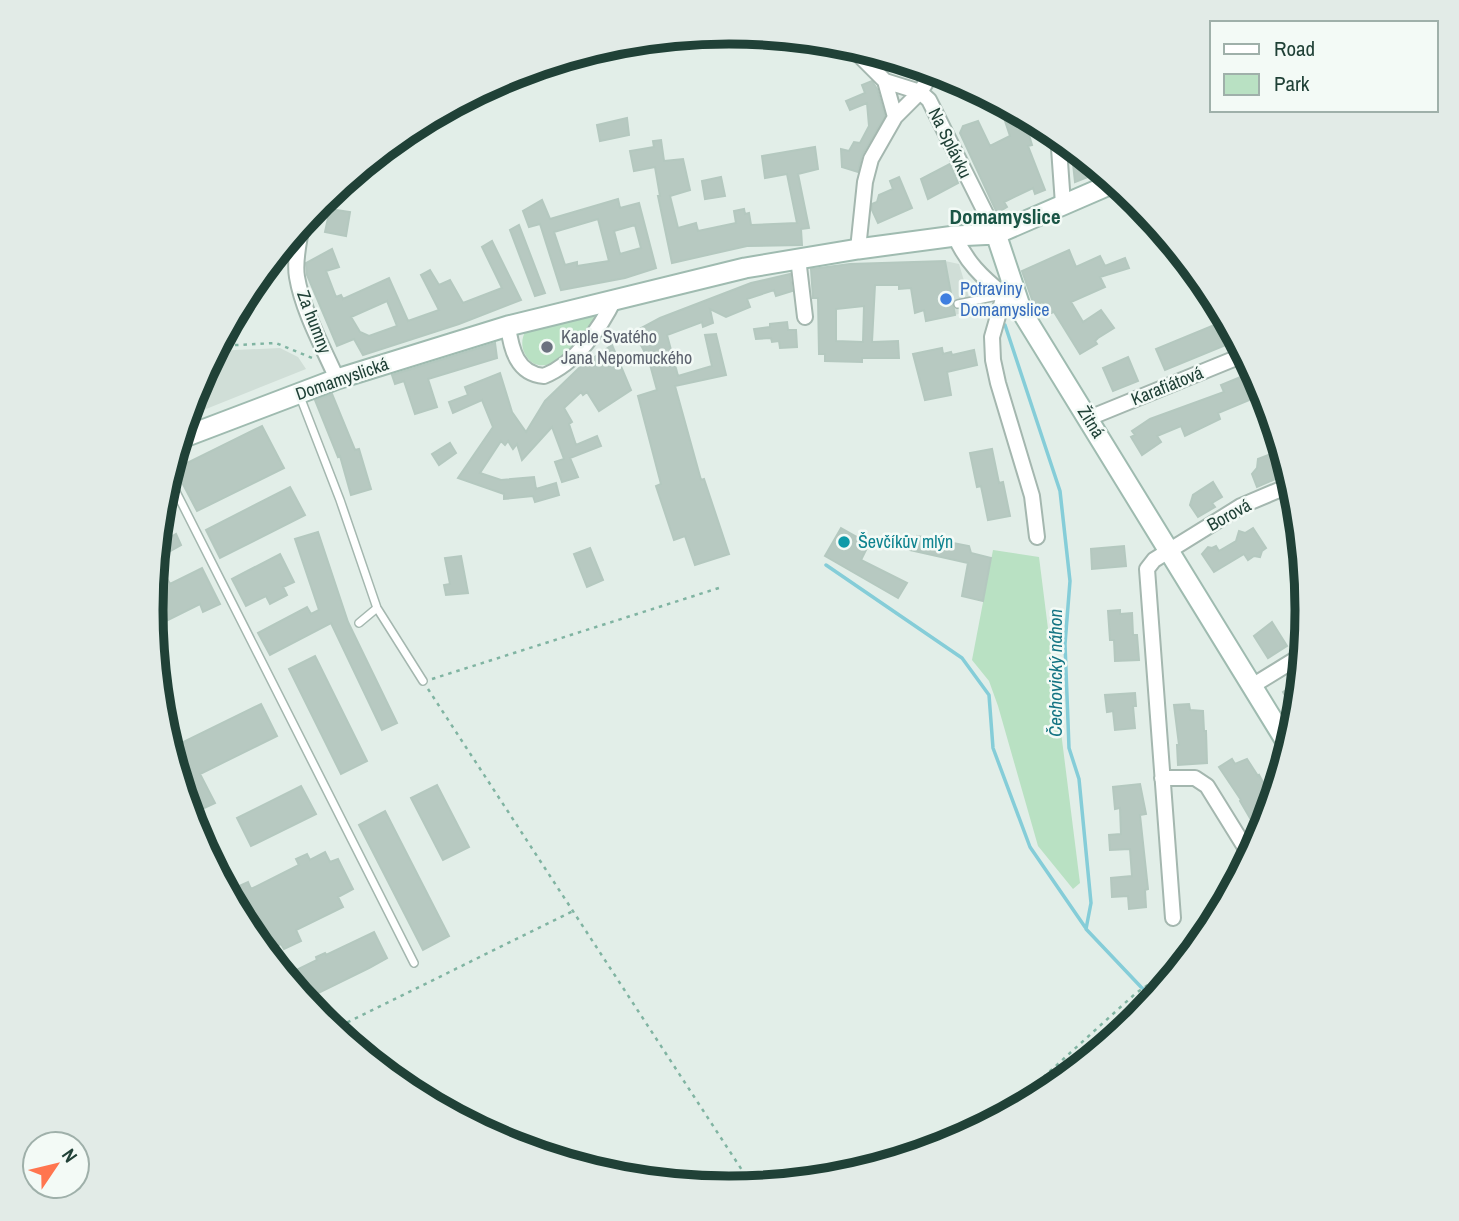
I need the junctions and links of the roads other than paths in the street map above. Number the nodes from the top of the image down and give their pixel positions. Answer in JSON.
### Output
{"nodes":[{"id":1,"x":864,"y":60,"type":"edge"},
{"id":2,"x":928,"y":80,"type":"edge"},
{"id":3,"x":885,"y":81,"type":"junction"},
{"id":4,"x":920,"y":92,"type":"junction"},
{"id":5,"x":895,"y":117,"type":"junction"},
{"id":6,"x":1059,"y":150,"type":"edge"},
{"id":7,"x":1105,"y":186,"type":"edge"},
{"id":8,"x":1063,"y":204,"type":"junction"},
{"id":9,"x":996,"y":234,"type":"junction"},
{"id":10,"x":955,"y":236,"type":"junction"},
{"id":11,"x":299,"y":242,"type":"edge"},
{"id":12,"x":858,"y":249,"type":"junction"},
{"id":13,"x":798,"y":258,"type":"junction"},
{"id":14,"x":1009,"y":294,"type":"junction"},
{"id":15,"x":615,"y":298,"type":"junction"},
{"id":16,"x":958,"y":304,"type":"dead end"},
{"id":17,"x":806,"y":317,"type":"dead end"},
{"id":18,"x":508,"y":326,"type":"junction"},
{"id":19,"x":1237,"y":358,"type":"edge"},
{"id":20,"x":334,"y":372,"type":"junction"},
{"id":21,"x":298,"y":393,"type":"junction"},
{"id":22,"x":1089,"y":418,"type":"junction"},
{"id":23,"x":191,"y":434,"type":"edge"},
{"id":24,"x":1282,"y":488,"type":"edge"},
{"id":25,"x":176,"y":492,"type":"edge"},
{"id":26,"x":1037,"y":537,"type":"dead end"},
{"id":27,"x":1168,"y":551,"type":"junction"},
{"id":28,"x":377,"y":608,"type":"junction"},
{"id":29,"x":359,"y":623,"type":"dead end"},
{"id":30,"x":1294,"y":660,"type":"edge"},
{"id":31,"x":423,"y":681,"type":"road end"},
{"id":32,"x":1252,"y":686,"type":"junction"},
{"id":33,"x":1282,"y":735,"type":"edge"},
{"id":34,"x":1162,"y":778,"type":"junction"},
{"id":35,"x":1245,"y":846,"type":"edge"},
{"id":36,"x":1173,"y":918,"type":"dead end"},
{"id":37,"x":414,"y":964,"type":"dead end"}],
"edges":[{"from":1,"to":3,"type":"street","name":"Na Splávku"},
{"from":2,"to":4,"type":"street","name":"Na Splávku"},
{"from":3,"to":4,"type":"street","name":"Na Splávku"},
{"from":3,"to":5,"type":"street","name":"Na Splávku"},
{"from":4,"to":5,"type":"street","name":"Na Splávku"},
{"from":4,"to":9,"type":"street","name":"Na Splávku"},
{"from":5,"to":12,"type":"street","name":"Na Splávku"},
{"from":6,"to":8,"type":"street"},
{"from":7,"to":8,"type":"street","name":"Domamyslická"},
{"from":8,"to":9,"type":"street","name":"Domamyslická"},
{"from":9,"to":10,"type":"street","name":"Domamyslická"},
{"from":9,"to":14,"type":"street","name":"Žitná"},
{"from":10,"to":12,"type":"street","name":"Domamyslická"},
{"from":10,"to":14,"type":"street","name":"Žitná"},
{"from":11,"to":20,"type":"street","name":"Za humny"},
{"from":12,"to":13,"type":"street","name":"Domamyslická"},
{"from":13,"to":15,"type":"street","name":"Domamyslická"},
{"from":13,"to":17,"type":"street"},
{"from":14,"to":16,"type":"lane"},
{"from":14,"to":22,"type":"street","name":"Žitná"},
{"from":14,"to":26,"type":"street"},
{"from":15,"to":18,"type":"street","name":"Domamyslická"},
{"from":15,"to":18,"type":"street"},
{"from":18,"to":20,"type":"street","name":"Domamyslická"},
{"from":19,"to":22,"type":"street","name":"Karafiátová"},
{"from":20,"to":21,"type":"street","name":"Domamyslická"},
{"from":21,"to":23,"type":"street","name":"Domamyslická"},
{"from":21,"to":28,"type":"lane"},
{"from":22,"to":27,"type":"street","name":"Žitná"},
{"from":24,"to":27,"type":"street","name":"Borová"},
{"from":25,"to":37,"type":"lane"},
{"from":27,"to":32,"type":"street","name":"Žitná"},
{"from":27,"to":34,"type":"street"},
{"from":28,"to":29,"type":"lane"},
{"from":28,"to":31,"type":"lane"},
{"from":30,"to":32,"type":"street"},
{"from":32,"to":33,"type":"street","name":"Žitná"},
{"from":34,"to":35,"type":"street"},
{"from":34,"to":36,"type":"street"}]}
